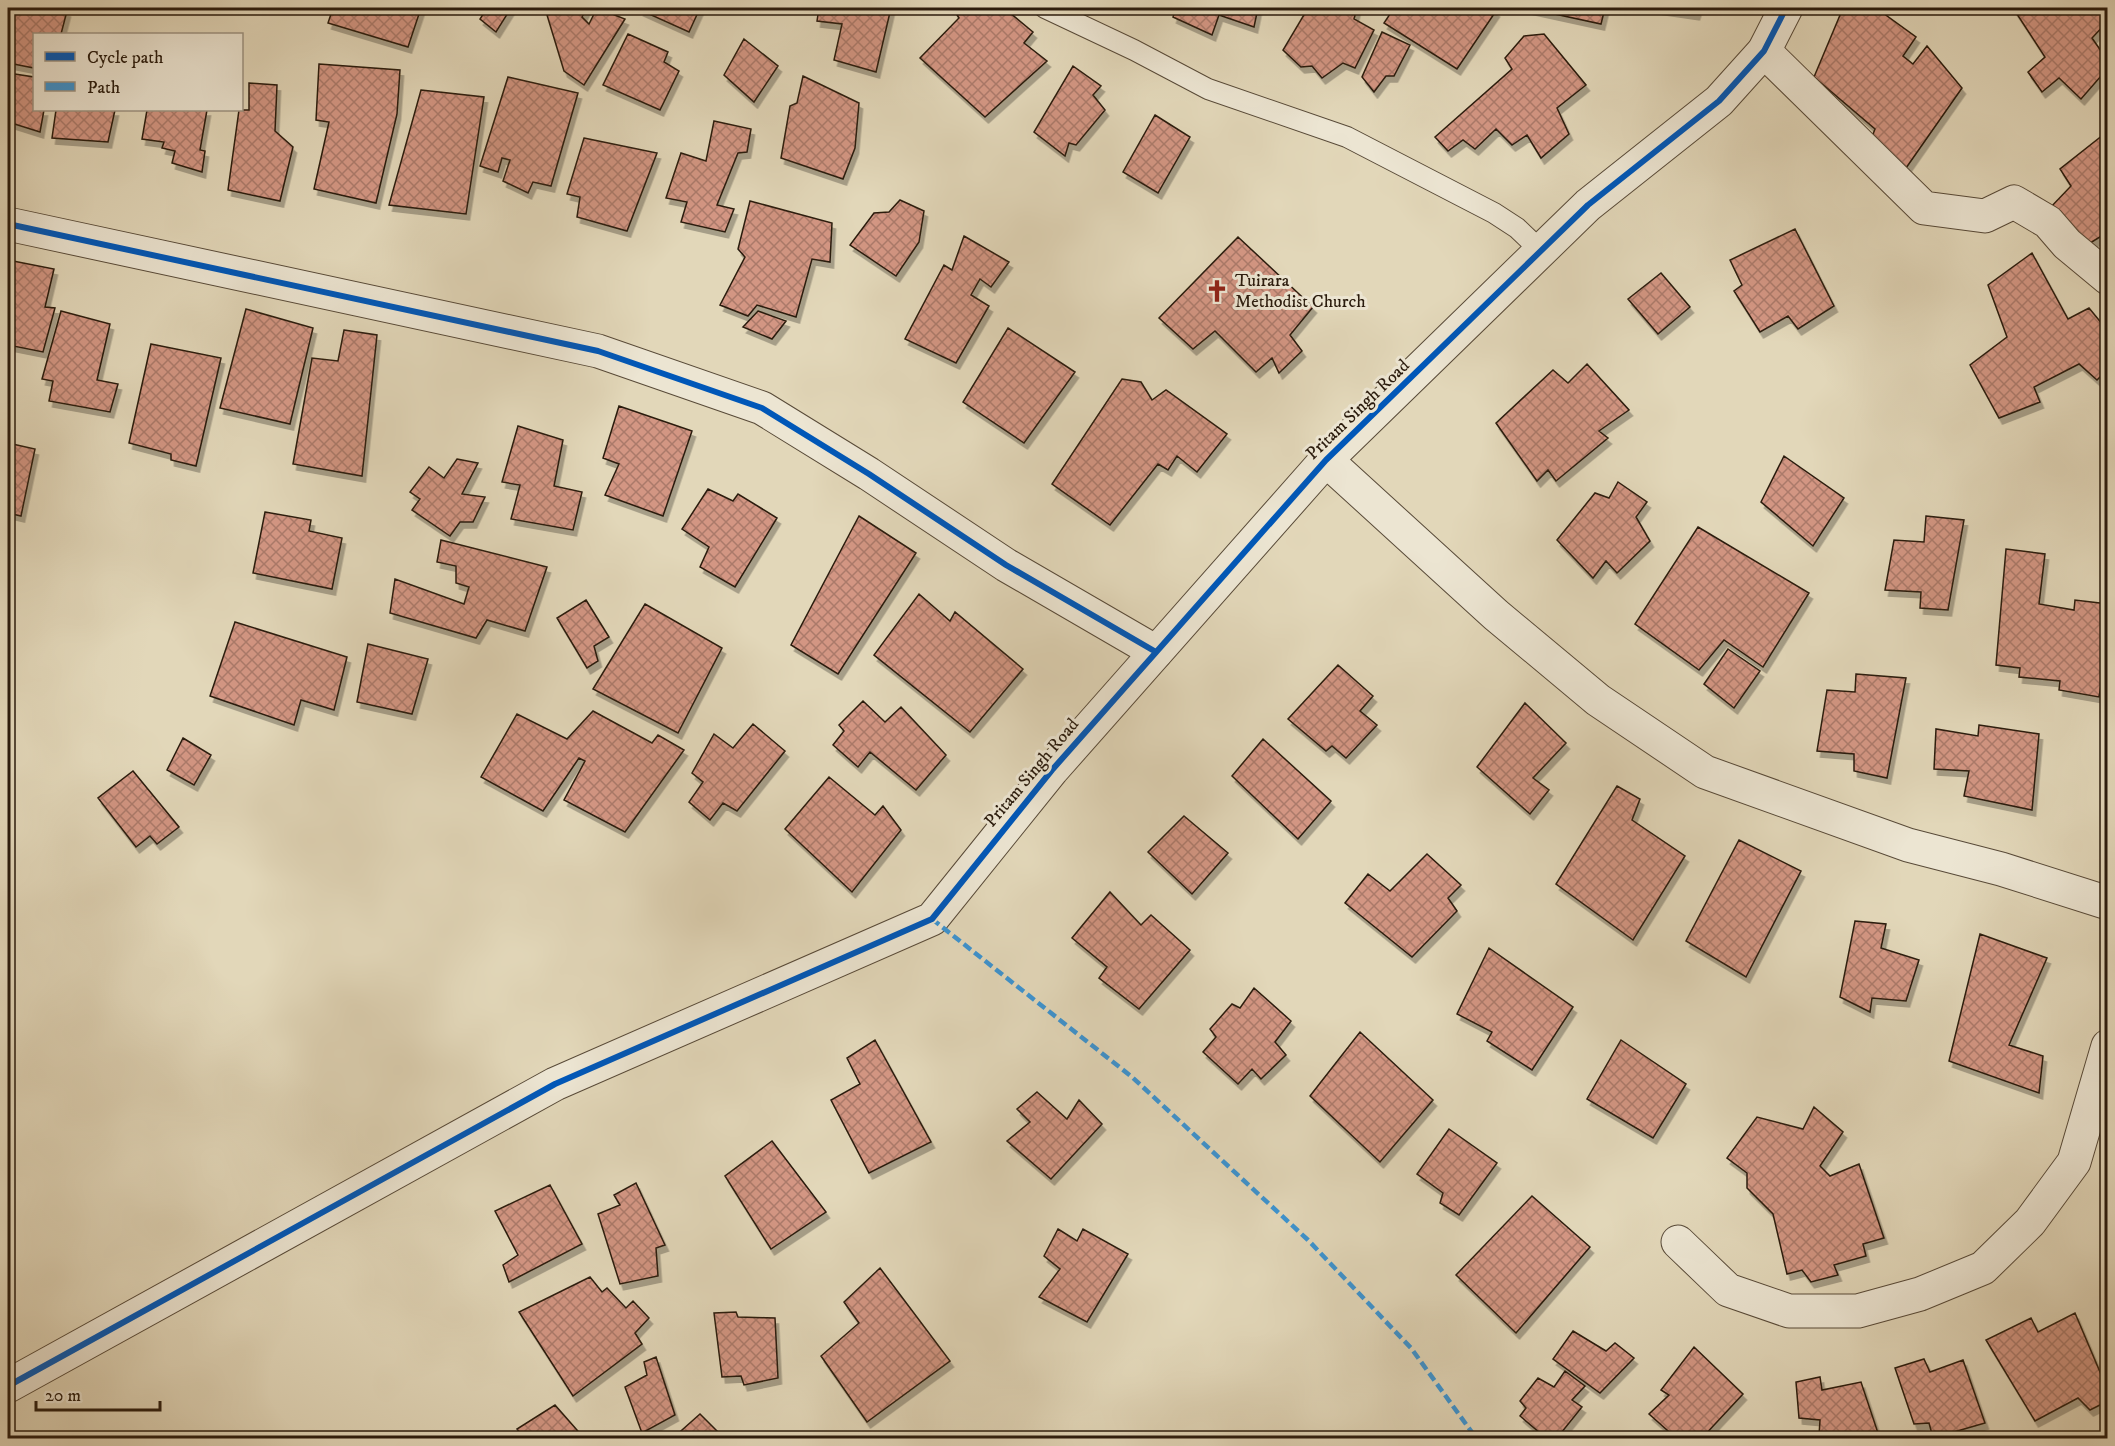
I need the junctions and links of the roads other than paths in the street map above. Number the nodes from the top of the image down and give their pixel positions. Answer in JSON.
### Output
{"nodes":[{"id":1,"x":1045,"y":8,"type":"edge"},
{"id":2,"x":1786,"y":8,"type":"edge"},
{"id":3,"x":1764,"y":51,"type":"junction"},
{"id":4,"x":8,"y":224,"type":"edge"},
{"id":5,"x":1541,"y":251,"type":"junction"},
{"id":6,"x":2108,"y":278,"type":"edge"},
{"id":7,"x":1326,"y":460,"type":"junction"},
{"id":8,"x":1156,"y":652,"type":"junction"},
{"id":9,"x":2108,"y":903,"type":"edge"},
{"id":10,"x":2108,"y":1046,"type":"edge"},
{"id":11,"x":1678,"y":1242,"type":"dead end"},
{"id":12,"x":8,"y":1386,"type":"edge"}],
"edges":[{"from":1,"to":5,"type":"lane"},
{"from":2,"to":3,"type":"street","name":"Pritam Singh Road"},
{"from":3,"to":5,"type":"street","name":"Pritam Singh Road"},
{"from":3,"to":6,"type":"street"},
{"from":4,"to":8,"type":"street"},
{"from":5,"to":7,"type":"street","name":"Pritam Singh Road"},
{"from":7,"to":8,"type":"street","name":"Pritam Singh Road"},
{"from":7,"to":9,"type":"street"},
{"from":8,"to":12,"type":"street","name":"Pritam Singh Road"},
{"from":10,"to":11,"type":"street"}]}
